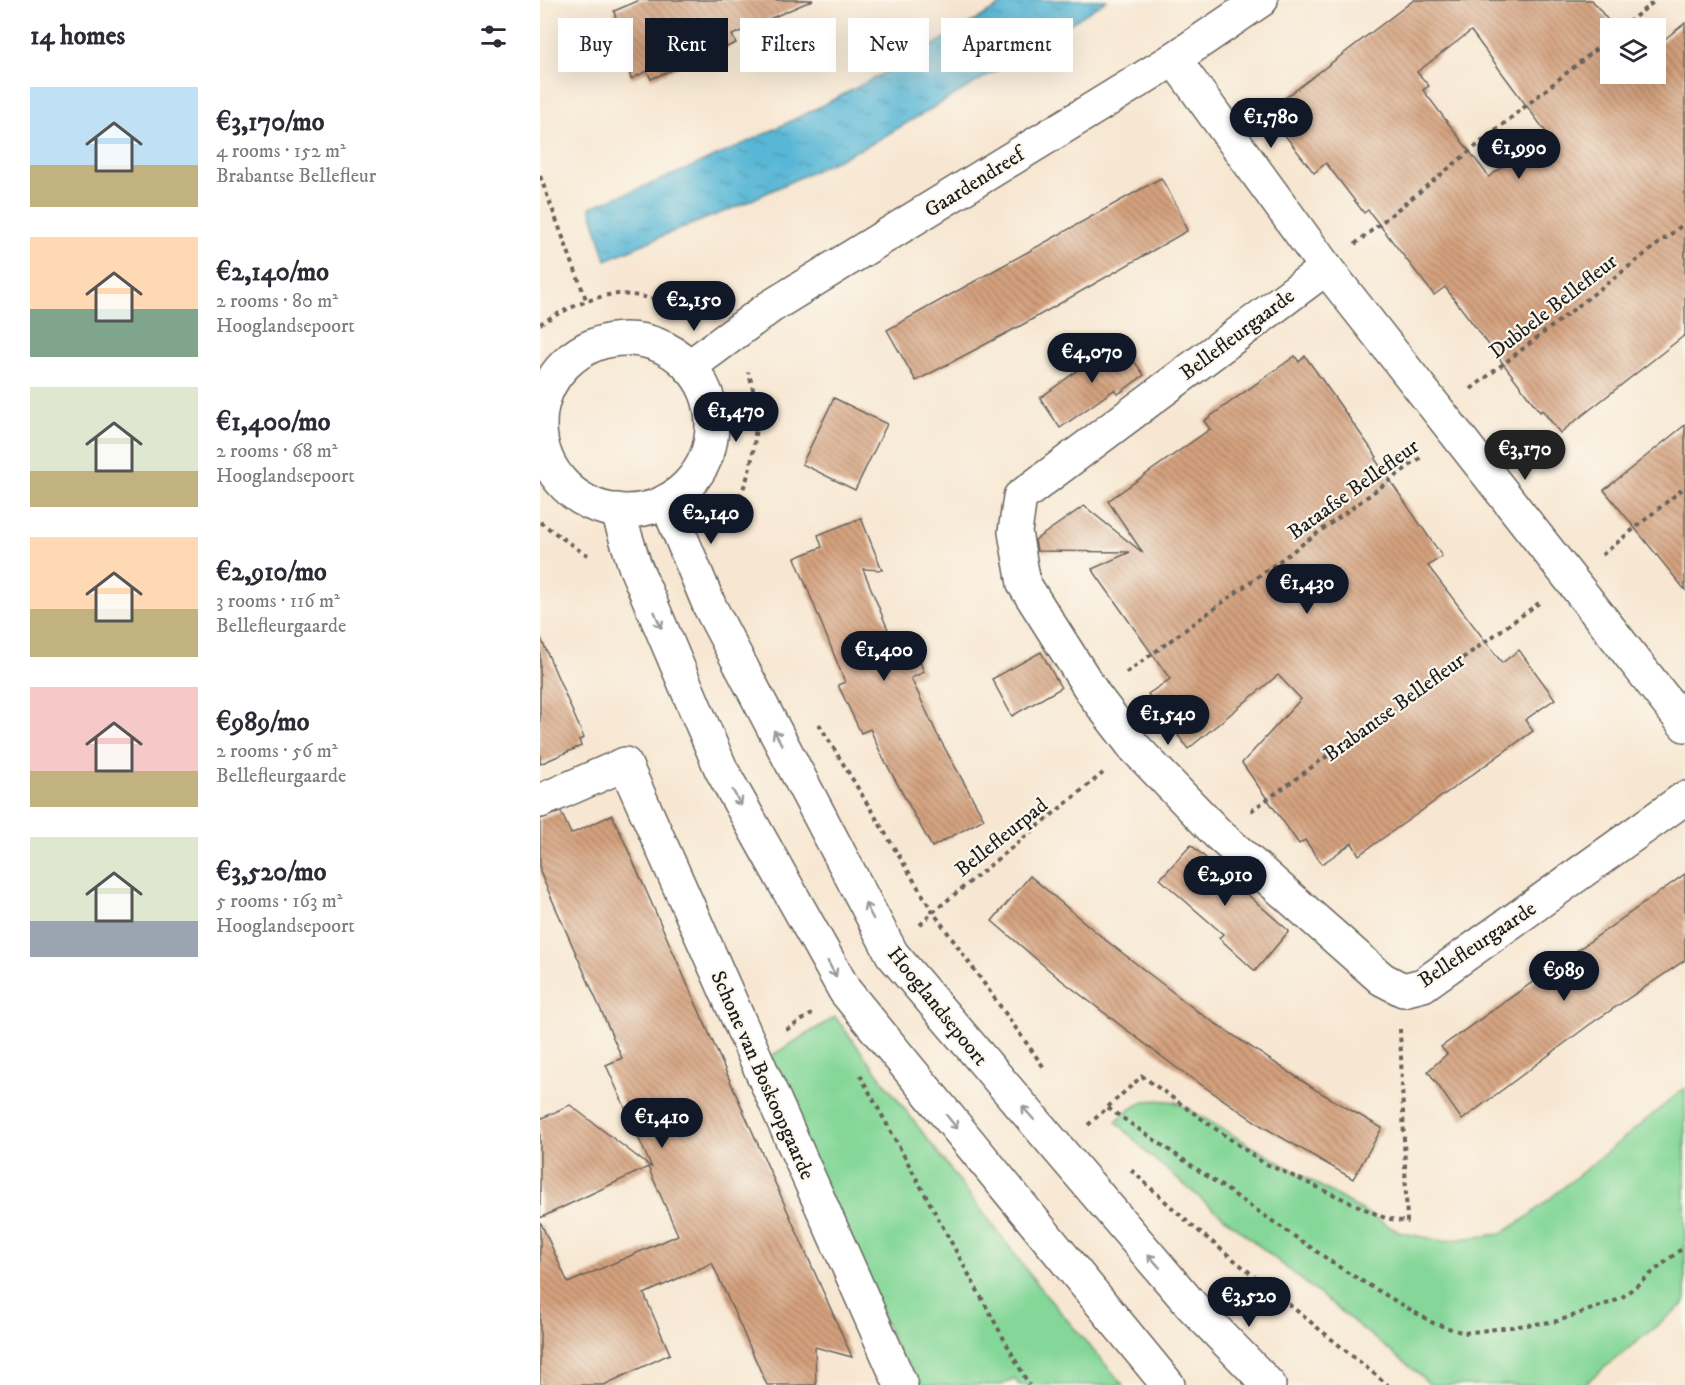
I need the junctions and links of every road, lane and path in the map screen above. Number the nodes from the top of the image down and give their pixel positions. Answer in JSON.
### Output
{"nodes":[{"id":1,"x":1261,"y":0,"type":"edge"},
{"id":2,"x":1656,"y":0,"type":"edge"},
{"id":3,"x":1634,"y":18,"type":"edge"},
{"id":4,"x":1600,"y":46,"type":"edge"},
{"id":5,"x":1174,"y":59,"type":"junction"},
{"id":6,"x":540,"y":176,"type":"edge"},
{"id":7,"x":1685,"y":223,"type":"edge"},
{"id":8,"x":1326,"y":268,"type":"junction"},
{"id":9,"x":586,"y":302,"type":"junction"},
{"id":10,"x":540,"y":324,"type":"edge"},
{"id":11,"x":729,"y":337,"type":"junction"},
{"id":12,"x":689,"y":367,"type":"junction"},
{"id":13,"x":545,"y":385,"type":"edge"},
{"id":14,"x":1448,"y":423,"type":"junction"},
{"id":15,"x":542,"y":450,"type":"edge"},
{"id":16,"x":1685,"y":487,"type":"edge"},
{"id":17,"x":666,"y":501,"type":"junction"},
{"id":18,"x":618,"y":510,"type":"junction"},
{"id":19,"x":540,"y":522,"type":"edge"},
{"id":20,"x":685,"y":550,"type":"junction"},
{"id":21,"x":635,"y":566,"type":"junction"},
{"id":22,"x":1570,"y":580,"type":"junction"},
{"id":23,"x":1095,"y":696,"type":"junction"},
{"id":24,"x":818,"y":722,"type":"dead end"},
{"id":25,"x":1685,"y":725,"type":"edge"},
{"id":26,"x":1134,"y":747,"type":"junction"},
{"id":27,"x":1685,"y":798,"type":"edge"},
{"id":28,"x":540,"y":801,"type":"edge"},
{"id":29,"x":1218,"y":834,"type":"junction"},
{"id":30,"x":933,"y":912,"type":"junction"},
{"id":31,"x":892,"y":954,"type":"junction"},
{"id":32,"x":1403,"y":990,"type":"junction"},
{"id":33,"x":856,"y":1067,"type":"dead end"},
{"id":34,"x":1046,"y":1070,"type":"dead end"},
{"id":35,"x":1108,"y":1108,"type":"junction"},
{"id":36,"x":1086,"y":1127,"type":"dead end"},
{"id":37,"x":1129,"y":1168,"type":"dead end"},
{"id":38,"x":1685,"y":1246,"type":"edge"},
{"id":39,"x":900,"y":1385,"type":"edge"},
{"id":40,"x":1029,"y":1385,"type":"edge"},
{"id":41,"x":1168,"y":1385,"type":"edge"},
{"id":42,"x":1269,"y":1385,"type":"edge"},
{"id":43,"x":1388,"y":1385,"type":"edge"}],
"edges":[{"from":1,"to":5,"type":"street","name":"Gaardendreef"},
{"from":2,"to":3,"type":"path"},
{"from":4,"to":8,"type":"path"},
{"from":5,"to":8,"type":"street"},
{"from":5,"to":11,"type":"street","name":"Gaardendreef"},
{"from":6,"to":9,"type":"path"},
{"from":7,"to":14,"type":"path","name":"Dubbele Bellefleur"},
{"from":8,"to":14,"type":"street"},
{"from":8,"to":23,"type":"street","name":"Bellefleurgaarde"},
{"from":9,"to":10,"type":"path"},
{"from":9,"to":11,"type":"path"},
{"from":11,"to":12,"type":"street","name":"Gaardendreef"},
{"from":11,"to":20,"type":"path"},
{"from":12,"to":13,"type":"street"},
{"from":12,"to":17,"type":"street"},
{"from":13,"to":15,"type":"street"},
{"from":14,"to":22,"type":"street"},
{"from":14,"to":23,"type":"path","name":"Bataafse Bellefleur"},
{"from":15,"to":18,"type":"street"},
{"from":16,"to":22,"type":"path","name":"Brabantse Bellefleur"},
{"from":17,"to":18,"type":"street"},
{"from":17,"to":20,"type":"street","name":"Hooglandsepoort"},
{"from":18,"to":21,"type":"street"},
{"from":19,"to":21,"type":"path"},
{"from":31,"to":20,"type":"street","name":"Hooglandsepoort","one_way":true},
{"from":21,"to":41,"type":"street","one_way":true},
{"from":22,"to":25,"type":"street"},
{"from":22,"to":29,"type":"path","name":"Brabantse Bellefleur"},
{"from":23,"to":26,"type":"street","name":"Bellefleurgaarde"},
{"from":24,"to":30,"type":"path"},
{"from":26,"to":29,"type":"street","name":"Bellefleurgaarde"},
{"from":26,"to":30,"type":"path","name":"Bellefleurpad"},
{"from":27,"to":32,"type":"street","name":"Bellefleurgaarde"},
{"from":28,"to":39,"type":"street","name":"Schone van Boskoopgaarde"},
{"from":29,"to":32,"type":"street","name":"Bellefleurgaarde"},
{"from":30,"to":31,"type":"path","name":"Bellefleurpad"},
{"from":30,"to":34,"type":"path"},
{"from":42,"to":31,"type":"street","name":"Hooglandsepoort","one_way":true},
{"from":32,"to":35,"type":"path"},
{"from":33,"to":40,"type":"path"},
{"from":35,"to":36,"type":"path"},
{"from":35,"to":38,"type":"path"},
{"from":37,"to":43,"type":"path"}]}
